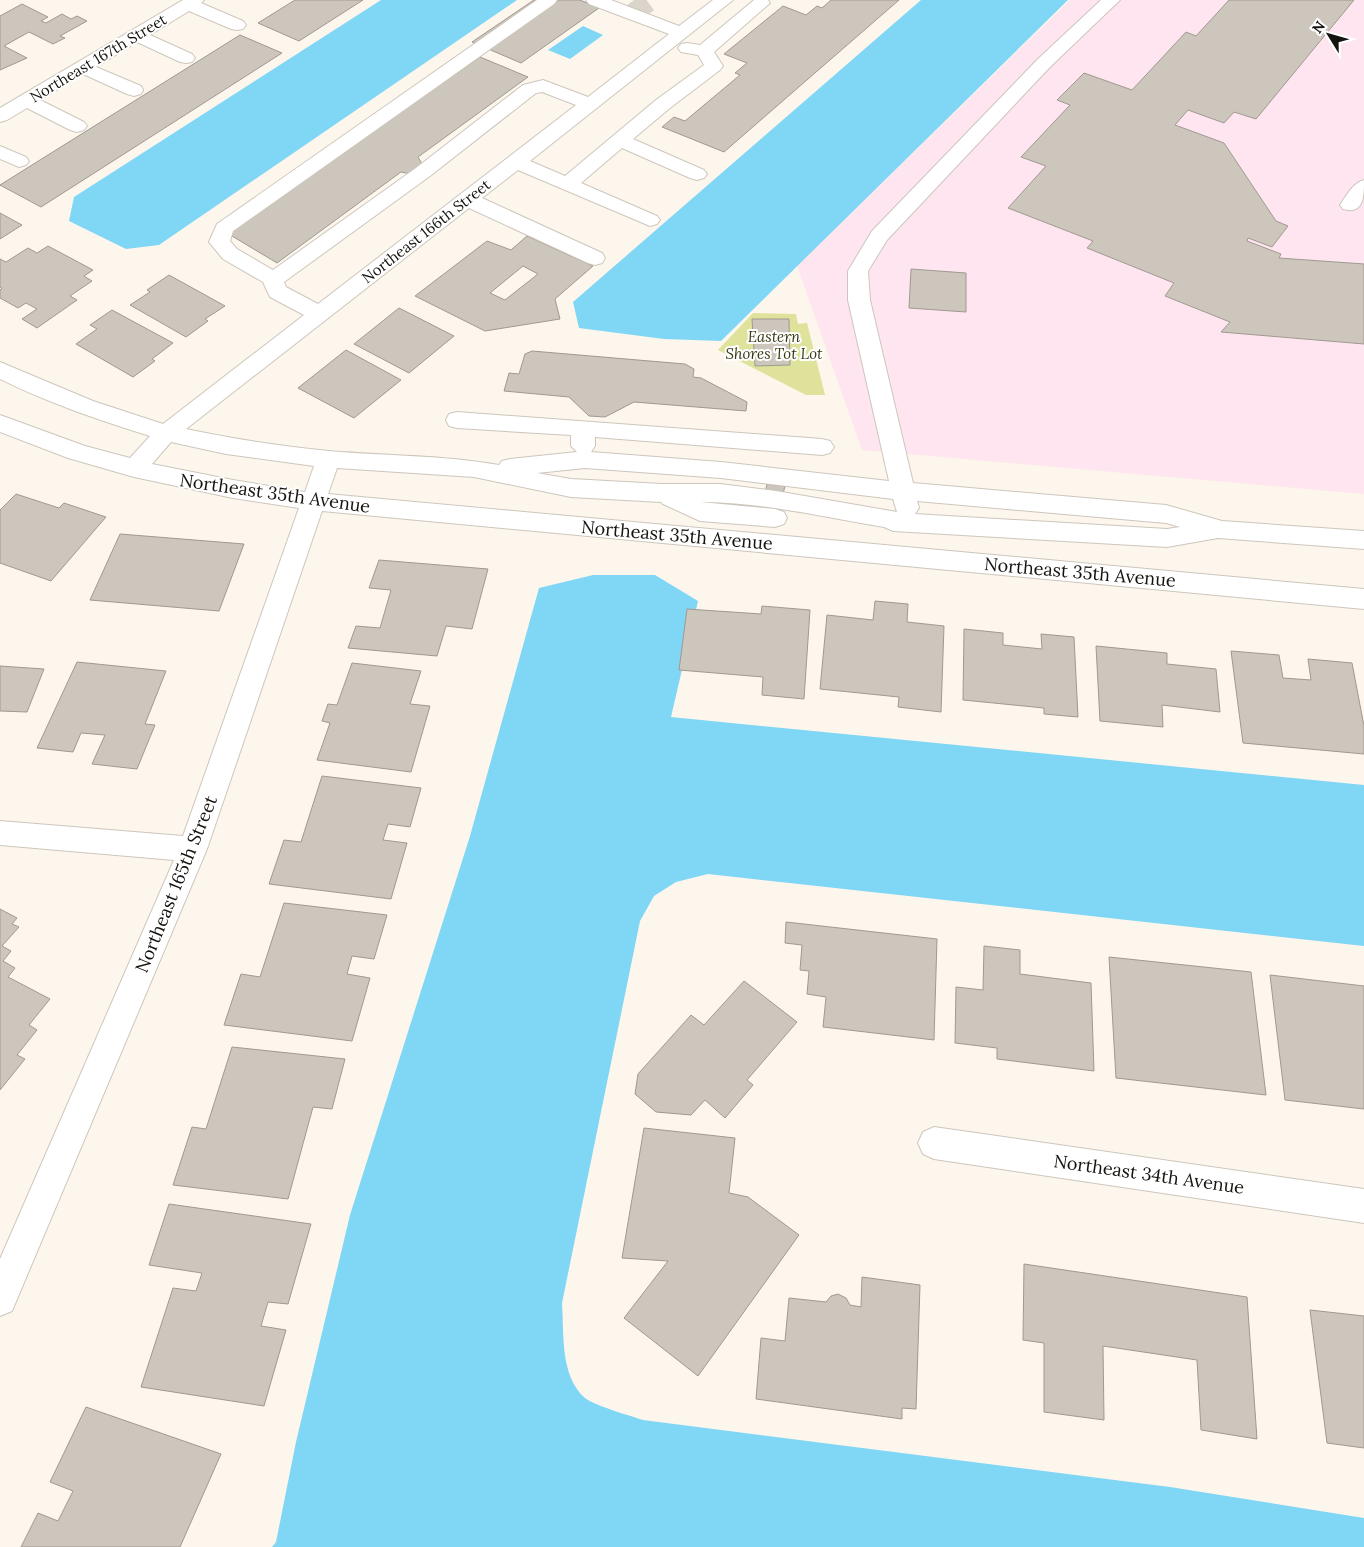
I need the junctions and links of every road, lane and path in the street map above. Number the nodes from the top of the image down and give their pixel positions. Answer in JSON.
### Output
{"nodes":[{"id":1,"x":548,"y":0,"type":"edge"},
{"id":2,"x":595,"y":0,"type":"edge"},
{"id":3,"x":724,"y":0,"type":"edge"},
{"id":4,"x":780,"y":0,"type":"edge"},
{"id":5,"x":1111,"y":0,"type":"edge"},
{"id":6,"x":757,"y":1,"type":"edge"},
{"id":7,"x":192,"y":2,"type":"edge"},
{"id":8,"x":237,"y":25,"type":"dead end"},
{"id":9,"x":136,"y":35,"type":"junction"},
{"id":10,"x":674,"y":39,"type":"junction"},
{"id":11,"x":704,"y":51,"type":"junction"},
{"id":12,"x":186,"y":58,"type":"dead end"},
{"id":13,"x":82,"y":67,"type":"junction"},
{"id":14,"x":134,"y":90,"type":"dead end"},
{"id":15,"x":26,"y":100,"type":"junction"},
{"id":16,"x":590,"y":104,"type":"junction"},
{"id":17,"x":0,"y":116,"type":"edge"},
{"id":18,"x":77,"y":126,"type":"dead end"},
{"id":19,"x":619,"y":140,"type":"junction"},
{"id":20,"x":0,"y":152,"type":"edge"},
{"id":21,"x":19,"y":162,"type":"dead end"},
{"id":22,"x":516,"y":162,"type":"junction"},
{"id":23,"x":697,"y":174,"type":"dead end"},
{"id":24,"x":567,"y":184,"type":"junction"},
{"id":25,"x":1364,"y":186,"type":"edge"},
{"id":26,"x":467,"y":199,"type":"junction"},
{"id":27,"x":1350,"y":205,"type":"dead end"},
{"id":28,"x":650,"y":220,"type":"dead end"},
{"id":29,"x":595,"y":258,"type":"dead end"},
{"id":30,"x":275,"y":280,"type":"junction"},
{"id":31,"x":320,"y":314,"type":"junction"},
{"id":32,"x":0,"y":370,"type":"edge"},
{"id":33,"x":457,"y":420,"type":"dead end"},
{"id":34,"x":0,"y":423,"type":"edge"},
{"id":35,"x":583,"y":428,"type":"junction"},
{"id":36,"x":166,"y":433,"type":"junction"},
{"id":37,"x":822,"y":447,"type":"dead end"},
{"id":38,"x":328,"y":459,"type":"junction"},
{"id":39,"x":584,"y":460,"type":"junction"},
{"id":40,"x":134,"y":470,"type":"junction"},
{"id":41,"x":478,"y":470,"type":"junction"},
{"id":42,"x":902,"y":491,"type":"junction"},
{"id":43,"x":314,"y":502,"type":"junction"},
{"id":44,"x":910,"y":523,"type":"junction"},
{"id":45,"x":1222,"y":530,"type":"junction"},
{"id":46,"x":1364,"y":540,"type":"edge"},
{"id":47,"x":907,"y":556,"type":"junction"},
{"id":48,"x":1364,"y":599,"type":"edge"},
{"id":49,"x":0,"y":833,"type":"edge"},
{"id":50,"x":193,"y":849,"type":"junction"},
{"id":51,"x":934,"y":1143,"type":"dead end"},
{"id":52,"x":1364,"y":1206,"type":"edge"},
{"id":53,"x":0,"y":1300,"type":"edge"}],
"edges":[{"from":1,"to":30,"type":"street"},
{"from":2,"to":10,"type":"street"},
{"from":3,"to":10,"type":"street","name":"Northeast 166th Street"},
{"from":4,"to":6,"type":"street"},
{"from":5,"to":42,"type":"street"},
{"from":6,"to":11,"type":"street"},
{"from":7,"to":8,"type":"street"},
{"from":7,"to":9,"type":"street","name":"Northeast 167th Street"},
{"from":9,"to":12,"type":"street"},
{"from":9,"to":13,"type":"street","name":"Northeast 167th Street"},
{"from":10,"to":11,"type":"street"},
{"from":10,"to":16,"type":"street","name":"Northeast 166th Street"},
{"from":11,"to":19,"type":"street"},
{"from":13,"to":14,"type":"street"},
{"from":13,"to":15,"type":"street","name":"Northeast 167th Street"},
{"from":15,"to":17,"type":"street","name":"Northeast 167th Street"},
{"from":15,"to":18,"type":"street"},
{"from":16,"to":22,"type":"street","name":"Northeast 166th Street"},
{"from":16,"to":30,"type":"street"},
{"from":19,"to":23,"type":"street"},
{"from":19,"to":24,"type":"street"},
{"from":20,"to":21,"type":"street"},
{"from":22,"to":24,"type":"street"},
{"from":22,"to":26,"type":"street","name":"Northeast 166th Street"},
{"from":24,"to":28,"type":"street"},
{"from":25,"to":27,"type":"street"},
{"from":26,"to":29,"type":"street"},
{"from":26,"to":31,"type":"street","name":"Northeast 166th Street"},
{"from":30,"to":31,"type":"street"},
{"from":31,"to":36,"type":"street","name":"Northeast 166th Street"},
{"from":32,"to":36,"type":"street","name":"Northeast 35th Avenue"},
{"from":33,"to":35,"type":"street"},
{"from":34,"to":40,"type":"street","name":"Northeast 35th Avenue"},
{"from":35,"to":37,"type":"street"},
{"from":35,"to":39,"type":"street"},
{"from":36,"to":38,"type":"street","name":"Northeast 35th Avenue"},
{"from":36,"to":40,"type":"street","name":"Northeast 166th Street"},
{"from":38,"to":41,"type":"street","name":"Northeast 35th Avenue"},
{"from":38,"to":43,"type":"street","name":"Northeast 165th Street"},
{"from":39,"to":41,"type":"street","name":"Northeast 35th Avenue"},
{"from":39,"to":42,"type":"street","name":"Northeast 35th Avenue"},
{"from":40,"to":43,"type":"street","name":"Northeast 35th Avenue"},
{"from":41,"to":44,"type":"street","name":"Northeast 35th Avenue"},
{"from":42,"to":44,"type":"street"},
{"from":42,"to":45,"type":"street","name":"Northeast 35th Avenue"},
{"from":43,"to":47,"type":"street","name":"Northeast 35th Avenue"},
{"from":43,"to":50,"type":"street","name":"Northeast 165th Street"},
{"from":44,"to":45,"type":"street","name":"Northeast 35th Avenue"},
{"from":44,"to":47,"type":"street"},
{"from":45,"to":46,"type":"street","name":"Northeast 35th Avenue"},
{"from":47,"to":48,"type":"street","name":"Northeast 35th Avenue"},
{"from":49,"to":50,"type":"street"},
{"from":50,"to":53,"type":"street","name":"Northeast 165th Street"},
{"from":51,"to":52,"type":"street","name":"Northeast 34th Avenue"}]}
